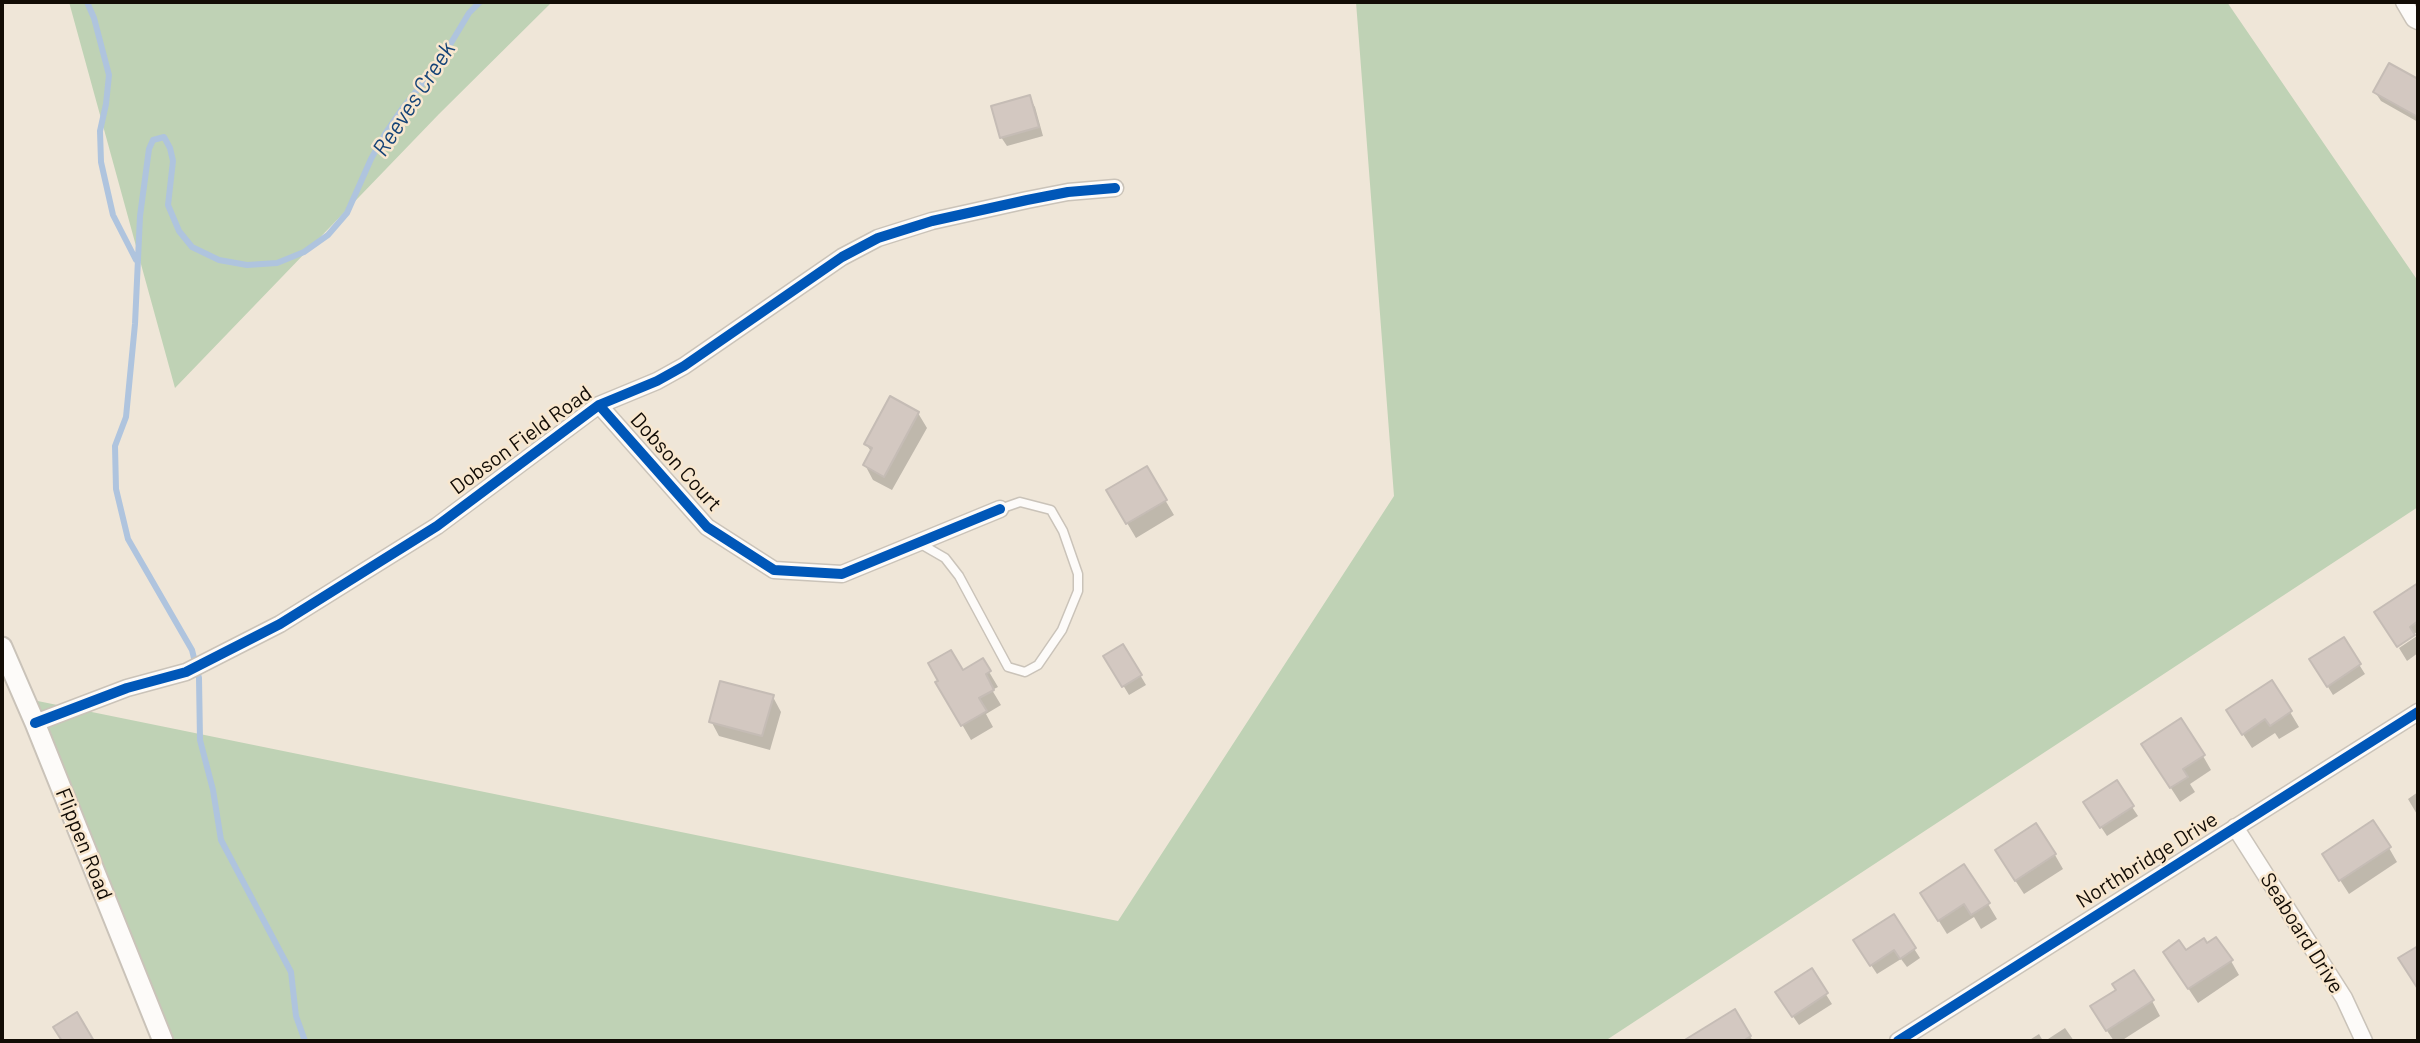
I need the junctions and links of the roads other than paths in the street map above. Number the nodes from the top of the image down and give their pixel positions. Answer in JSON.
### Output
{"nodes":[{"id":1,"x":2403,"y":2,"type":"edge"},
{"id":2,"x":2418,"y":21,"type":"edge"},
{"id":3,"x":1115,"y":188,"type":"dead end"},
{"id":4,"x":599,"y":405,"type":"junction"},
{"id":5,"x":1000,"y":509,"type":"joint"},
{"id":6,"x":919,"y":543,"type":"junction"},
{"id":7,"x":2,"y":648,"type":"edge"},
{"id":8,"x":2418,"y":712,"type":"edge"},
{"id":9,"x":35,"y":723,"type":"junction"},
{"id":10,"x":2235,"y":827,"type":"junction"},
{"id":11,"x":163,"y":1041,"type":"edge"},
{"id":12,"x":1898,"y":1041,"type":"edge"},
{"id":13,"x":2364,"y":1041,"type":"edge"}],
"edges":[{"from":1,"to":2,"type":"street"},
{"from":3,"to":4,"type":"street","name":"Dobson Field Road"},
{"from":4,"to":6,"type":"street","name":"Dobson Court"},
{"from":4,"to":9,"type":"street","name":"Dobson Field Road"},
{"from":5,"to":6,"type":"street","name":"Dobson Court"},
{"from":5,"to":6,"type":"lane"},
{"from":7,"to":9,"type":"street","name":"Flippen Road"},
{"from":8,"to":10,"type":"street","name":"Northbridge Drive"},
{"from":9,"to":11,"type":"street","name":"Flippen Road"},
{"from":10,"to":12,"type":"street","name":"Northbridge Drive"},
{"from":10,"to":13,"type":"street","name":"Seaboard Drive"}]}
